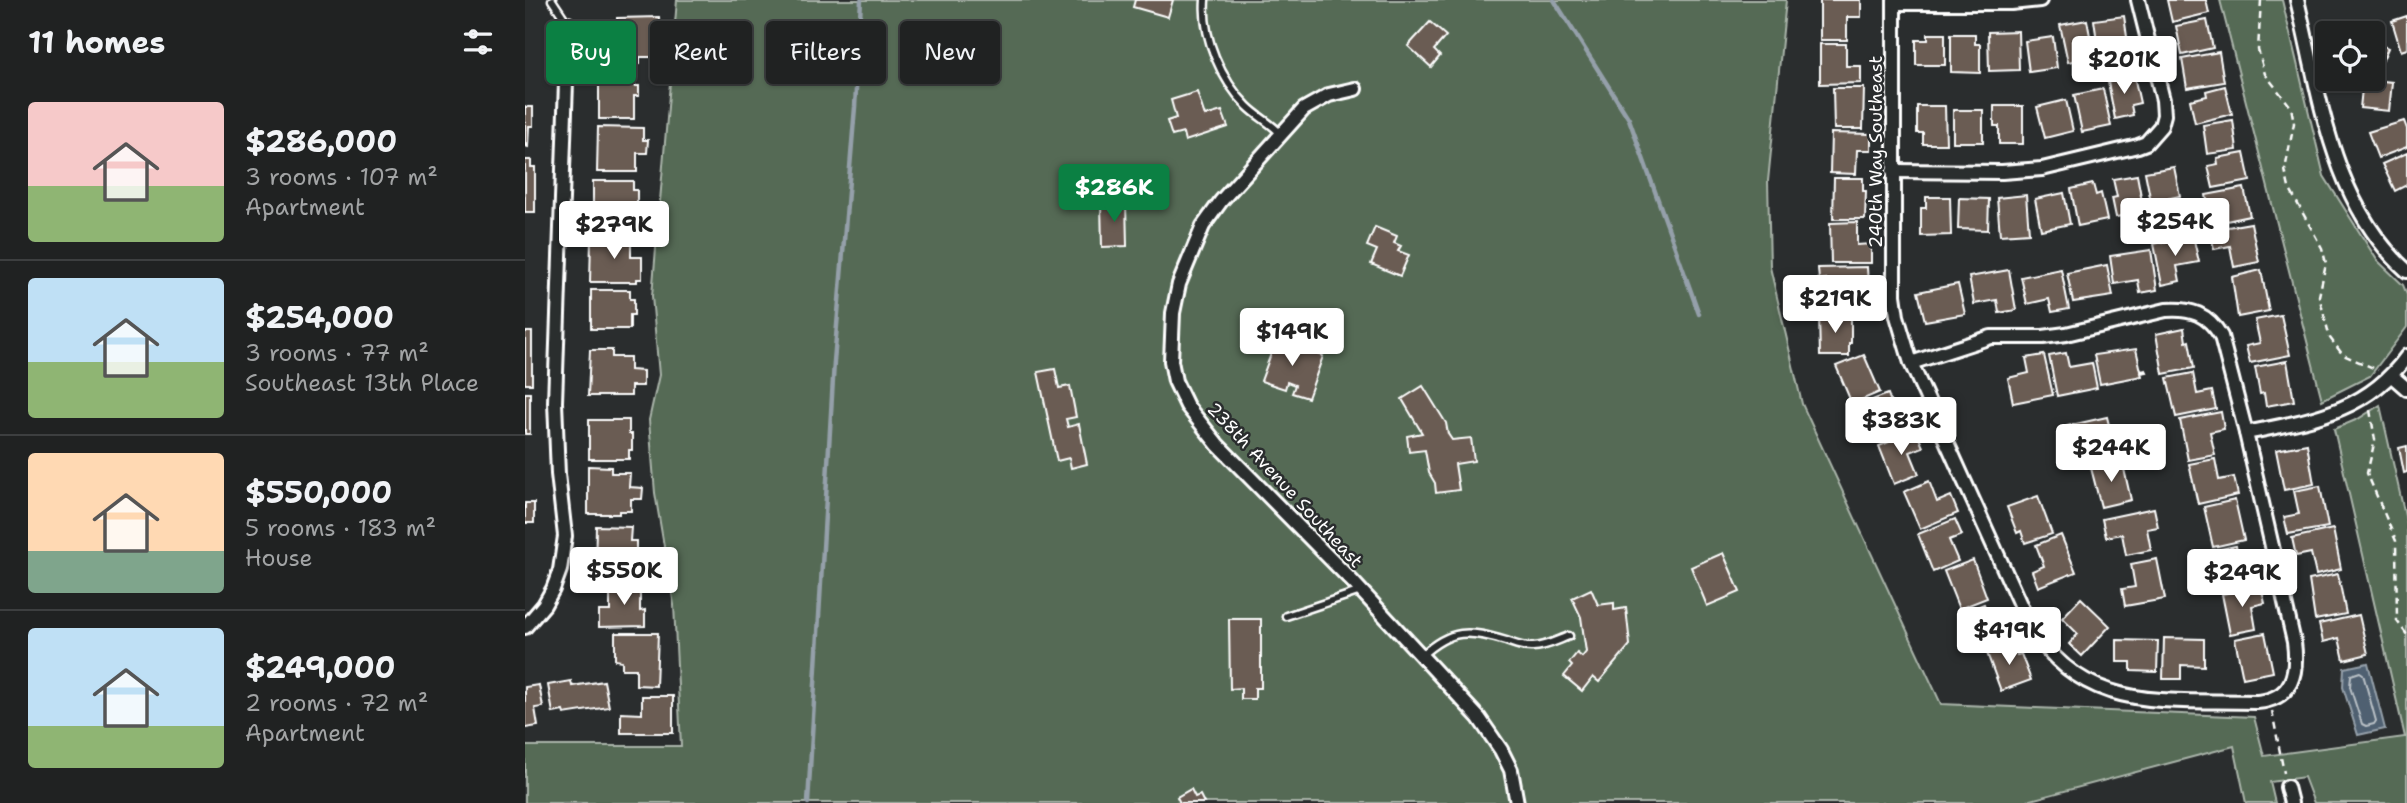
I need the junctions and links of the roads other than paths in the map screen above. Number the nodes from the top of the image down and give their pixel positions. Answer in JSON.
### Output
{"nodes":[{"id":1,"x":552,"y":0,"type":"edge"},
{"id":2,"x":1205,"y":0,"type":"edge"},
{"id":3,"x":2040,"y":0,"type":"edge"},
{"id":4,"x":2138,"y":0,"type":"edge"},
{"id":5,"x":2297,"y":0,"type":"edge"},
{"id":6,"x":1894,"y":1,"type":"edge"},
{"id":7,"x":566,"y":21,"type":"edge"},
{"id":8,"x":566,"y":84,"type":"edge"},
{"id":9,"x":1355,"y":89,"type":"dead end"},
{"id":10,"x":1282,"y":134,"type":"junction"},
{"id":11,"x":1893,"y":171,"type":"junction"},
{"id":12,"x":2407,"y":271,"type":"edge"},
{"id":13,"x":2407,"y":356,"type":"edge"},
{"id":14,"x":1911,"y":363,"type":"junction"},
{"id":15,"x":2392,"y":376,"type":"junction"},
{"id":16,"x":2407,"y":389,"type":"edge"},
{"id":17,"x":2246,"y":433,"type":"junction"},
{"id":18,"x":1361,"y":591,"type":"junction"},
{"id":19,"x":1286,"y":616,"type":"dead end"},
{"id":20,"x":525,"y":627,"type":"edge"},
{"id":21,"x":1569,"y":636,"type":"dead end"},
{"id":22,"x":1421,"y":656,"type":"junction"},
{"id":23,"x":2287,"y":787,"type":"road end"},
{"id":24,"x":1517,"y":803,"type":"edge"},
{"id":25,"x":2291,"y":803,"type":"edge"}],
"edges":[{"from":1,"to":7,"type":"lane"},
{"from":2,"to":10,"type":"lane"},
{"from":3,"to":6,"type":"street"},
{"from":4,"to":11,"type":"street"},
{"from":5,"to":12,"type":"street"},
{"from":6,"to":11,"type":"street","name":"240th Way Southeast"},
{"from":8,"to":20,"type":"street"},
{"from":9,"to":10,"type":"street","name":"238th Avenue Southeast"},
{"from":10,"to":18,"type":"street","name":"238th Avenue Southeast"},
{"from":11,"to":14,"type":"street","name":"240th Way Southeast"},
{"from":13,"to":15,"type":"street"},
{"from":14,"to":17,"type":"street"},
{"from":14,"to":17,"type":"street","name":"240th Way Southeast"},
{"from":15,"to":16,"type":"street"},
{"from":15,"to":17,"type":"street"},
{"from":18,"to":19,"type":"lane"},
{"from":18,"to":22,"type":"street","name":"238th Avenue Southeast"},
{"from":21,"to":22,"type":"lane"},
{"from":22,"to":24,"type":"street","name":"238th Avenue Southeast"},
{"from":23,"to":25,"type":"street"}]}
